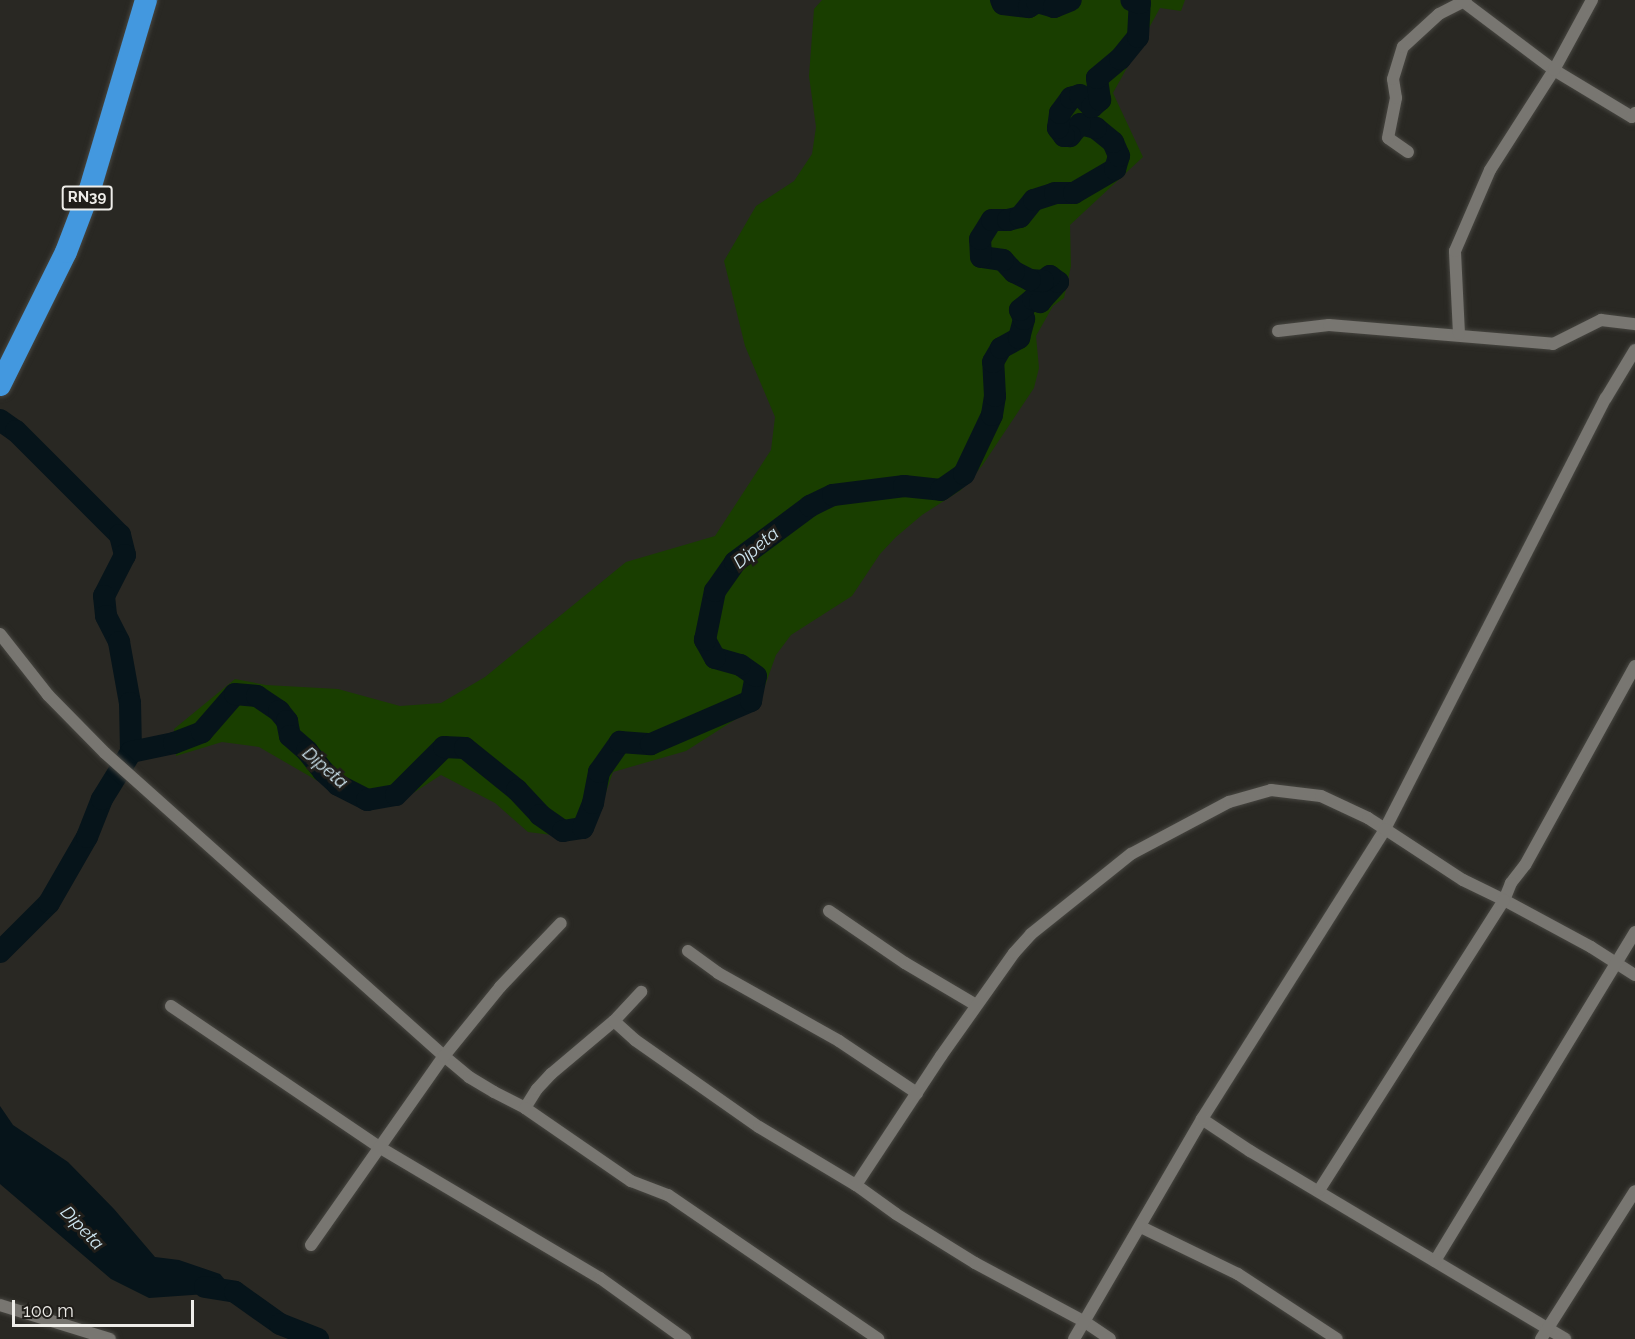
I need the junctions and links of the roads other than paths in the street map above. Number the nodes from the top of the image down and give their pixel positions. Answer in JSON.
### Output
{"nodes":[{"id":1,"x":146,"y":0,"type":"edge"},
{"id":2,"x":1592,"y":0,"type":"edge"},
{"id":3,"x":1464,"y":1,"type":"edge"},
{"id":4,"x":1554,"y":70,"type":"junction"},
{"id":5,"x":1635,"y":113,"type":"edge"},
{"id":6,"x":1408,"y":152,"type":"dead end"},
{"id":7,"x":1635,"y":324,"type":"edge"},
{"id":8,"x":1278,"y":331,"type":"dead end"},
{"id":9,"x":1459,"y":334,"type":"junction"},
{"id":10,"x":1635,"y":350,"type":"edge"},
{"id":11,"x":0,"y":385,"type":"edge"},
{"id":12,"x":0,"y":634,"type":"edge"},
{"id":13,"x":1635,"y":666,"type":"edge"},
{"id":14,"x":1385,"y":829,"type":"junction"},
{"id":15,"x":1504,"y":900,"type":"junction"},
{"id":16,"x":829,"y":911,"type":"dead end"},
{"id":17,"x":561,"y":923,"type":"dead end"},
{"id":18,"x":1635,"y":932,"type":"edge"},
{"id":19,"x":688,"y":951,"type":"dead end"},
{"id":20,"x":1617,"y":964,"type":"junction"},
{"id":21,"x":1635,"y":975,"type":"edge"},
{"id":22,"x":641,"y":992,"type":"dead end"},
{"id":23,"x":976,"y":1005,"type":"junction"},
{"id":24,"x":171,"y":1006,"type":"dead end"},
{"id":25,"x":614,"y":1021,"type":"junction"},
{"id":26,"x":444,"y":1056,"type":"junction"},
{"id":27,"x":917,"y":1093,"type":"junction"},
{"id":28,"x":525,"y":1108,"type":"junction"},
{"id":29,"x":1202,"y":1119,"type":"junction"},
{"id":30,"x":380,"y":1147,"type":"junction"},
{"id":31,"x":856,"y":1185,"type":"junction"},
{"id":32,"x":1319,"y":1190,"type":"junction"},
{"id":33,"x":1635,"y":1191,"type":"edge"},
{"id":34,"x":1141,"y":1227,"type":"junction"},
{"id":35,"x":311,"y":1245,"type":"dead end"},
{"id":36,"x":1435,"y":1261,"type":"junction"},
{"id":37,"x":0,"y":1305,"type":"edge"},
{"id":38,"x":1084,"y":1322,"type":"junction"},
{"id":39,"x":1544,"y":1334,"type":"edge"},
{"id":40,"x":110,"y":1339,"type":"edge"},
{"id":41,"x":686,"y":1339,"type":"edge"},
{"id":42,"x":878,"y":1339,"type":"edge"},
{"id":43,"x":1074,"y":1339,"type":"edge"},
{"id":44,"x":1110,"y":1339,"type":"edge"},
{"id":45,"x":1337,"y":1339,"type":"edge"},
{"id":46,"x":1565,"y":1339,"type":"edge"}],
"edges":[{"from":1,"to":11,"type":"highway","number":"RN39"},
{"from":2,"to":4,"type":"street"},
{"from":3,"to":4,"type":"street"},
{"from":3,"to":6,"type":"street"},
{"from":4,"to":5,"type":"street"},
{"from":4,"to":9,"type":"street"},
{"from":7,"to":9,"type":"street"},
{"from":8,"to":9,"type":"street"},
{"from":10,"to":14,"type":"street"},
{"from":12,"to":26,"type":"street"},
{"from":13,"to":15,"type":"street"},
{"from":14,"to":15,"type":"street"},
{"from":14,"to":23,"type":"street"},
{"from":14,"to":29,"type":"street"},
{"from":15,"to":20,"type":"street"},
{"from":15,"to":32,"type":"street"},
{"from":16,"to":23,"type":"street"},
{"from":17,"to":26,"type":"street"},
{"from":18,"to":20,"type":"street"},
{"from":19,"to":27,"type":"street"},
{"from":20,"to":21,"type":"street"},
{"from":20,"to":36,"type":"street"},
{"from":22,"to":25,"type":"street"},
{"from":23,"to":27,"type":"street"},
{"from":24,"to":30,"type":"street"},
{"from":25,"to":28,"type":"street"},
{"from":25,"to":31,"type":"street"},
{"from":26,"to":28,"type":"street"},
{"from":26,"to":30,"type":"street"},
{"from":27,"to":31,"type":"street"},
{"from":28,"to":42,"type":"street"},
{"from":29,"to":32,"type":"street"},
{"from":29,"to":34,"type":"street"},
{"from":30,"to":35,"type":"street"},
{"from":30,"to":41,"type":"street"},
{"from":31,"to":38,"type":"street"},
{"from":32,"to":36,"type":"street"},
{"from":33,"to":39,"type":"street"},
{"from":34,"to":38,"type":"street"},
{"from":34,"to":45,"type":"street"},
{"from":36,"to":39,"type":"street"},
{"from":37,"to":40,"type":"street"},
{"from":38,"to":43,"type":"street"},
{"from":38,"to":44,"type":"street"},
{"from":39,"to":46,"type":"street"}]}
